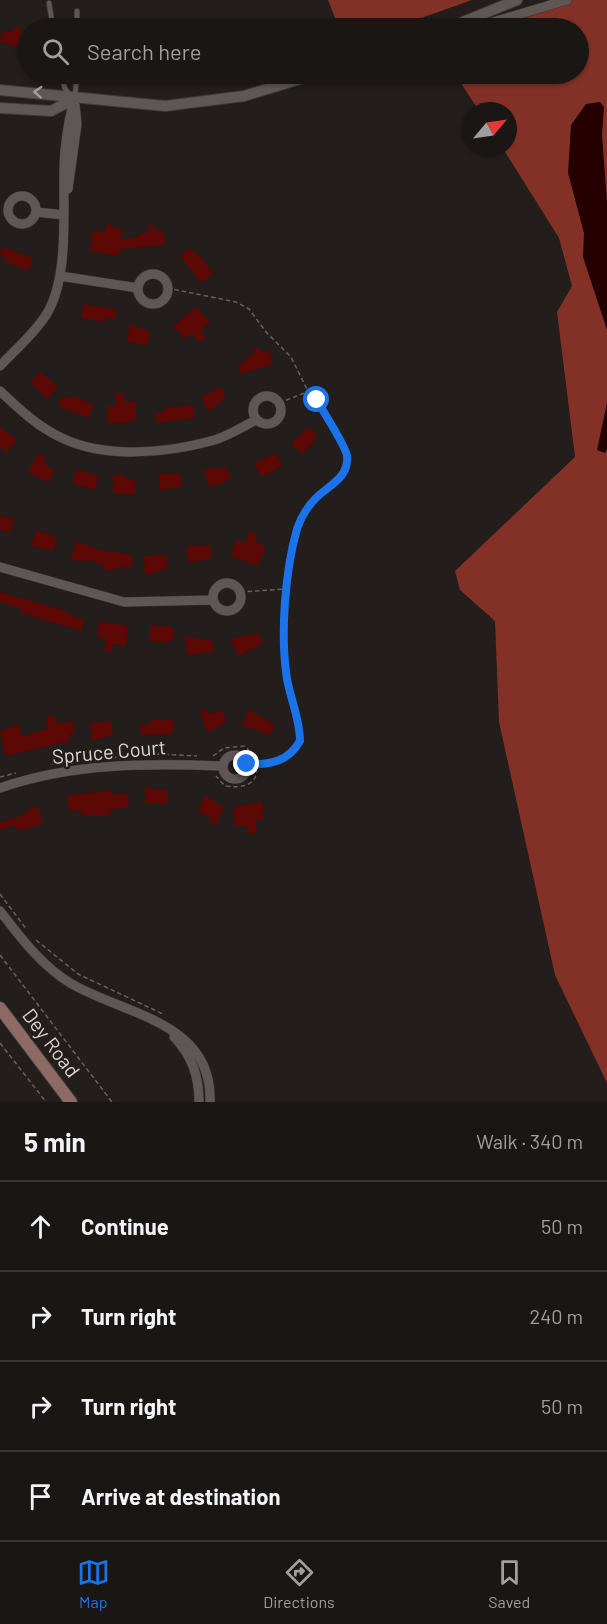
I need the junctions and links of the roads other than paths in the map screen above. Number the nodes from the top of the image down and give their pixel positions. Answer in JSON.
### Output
{"nodes":[{"id":1,"x":517,"y":0,"type":"edge"},
{"id":2,"x":567,"y":0,"type":"edge"},
{"id":3,"x":49,"y":3,"type":"dead end"},
{"id":4,"x":77,"y":11,"type":"dead end"},
{"id":5,"x":51,"y":18,"type":"edge"},
{"id":6,"x":77,"y":18,"type":"edge"},
{"id":7,"x":484,"y":18,"type":"edge"},
{"id":8,"x":499,"y":18,"type":"edge"},
{"id":9,"x":63,"y":84,"type":"edge"},
{"id":10,"x":76,"y":84,"type":"edge"},
{"id":11,"x":283,"y":84,"type":"edge"},
{"id":12,"x":0,"y":90,"type":"edge"},
{"id":13,"x":74,"y":99,"type":"junction"},
{"id":14,"x":0,"y":108,"type":"edge"},
{"id":15,"x":36,"y":212,"type":"dead end"},
{"id":16,"x":64,"y":215,"type":"junction"},
{"id":17,"x":60,"y":276,"type":"junction"},
{"id":18,"x":138,"y":288,"type":"junction"},
{"id":19,"x":0,"y":366,"type":"edge"},
{"id":20,"x":0,"y":391,"type":"edge"},
{"id":21,"x":256,"y":420,"type":"junction"},
{"id":22,"x":0,"y":567,"type":"edge"},
{"id":23,"x":213,"y":600,"type":"junction"},
{"id":24,"x":222,"y":766,"type":"junction"},
{"id":25,"x":0,"y":788,"type":"edge"},
{"id":26,"x":0,"y":911,"type":"edge"},
{"id":27,"x":0,"y":1008,"type":"edge"},
{"id":28,"x":159,"y":1023,"type":"junction"},
{"id":29,"x":71,"y":1102,"type":"edge"},
{"id":30,"x":199,"y":1102,"type":"edge"},
{"id":31,"x":210,"y":1102,"type":"edge"}],
"edges":[{"from":1,"to":7,"type":"street"},
{"from":2,"to":8,"type":"street"},
{"from":3,"to":5,"type":"lane"},
{"from":4,"to":6,"type":"lane"},
{"from":9,"to":13,"type":"lane"},
{"from":10,"to":13,"type":"lane"},
{"from":11,"to":13,"type":"street"},
{"from":13,"to":12,"type":"street","one_way":true},
{"from":13,"to":14,"type":"street"},
{"from":13,"to":16,"type":"street"},
{"from":15,"to":16,"type":"street"},
{"from":16,"to":17,"type":"street"},
{"from":17,"to":18,"type":"street"},
{"from":17,"to":19,"type":"street"},
{"from":18,"to":18,"type":"street"},
{"from":20,"to":21,"type":"street"},
{"from":21,"to":21,"type":"street"},
{"from":22,"to":23,"type":"street"},
{"from":23,"to":23,"type":"street"},
{"from":24,"to":24,"type":"street","name":"Spruce Court"},
{"from":24,"to":25,"type":"street","name":"Spruce Court"},
{"from":26,"to":28,"type":"street"},
{"from":27,"to":29,"type":"main road","name":"Dey Road"},
{"from":28,"to":30,"type":"street"},
{"from":28,"to":31,"type":"street"}]}
